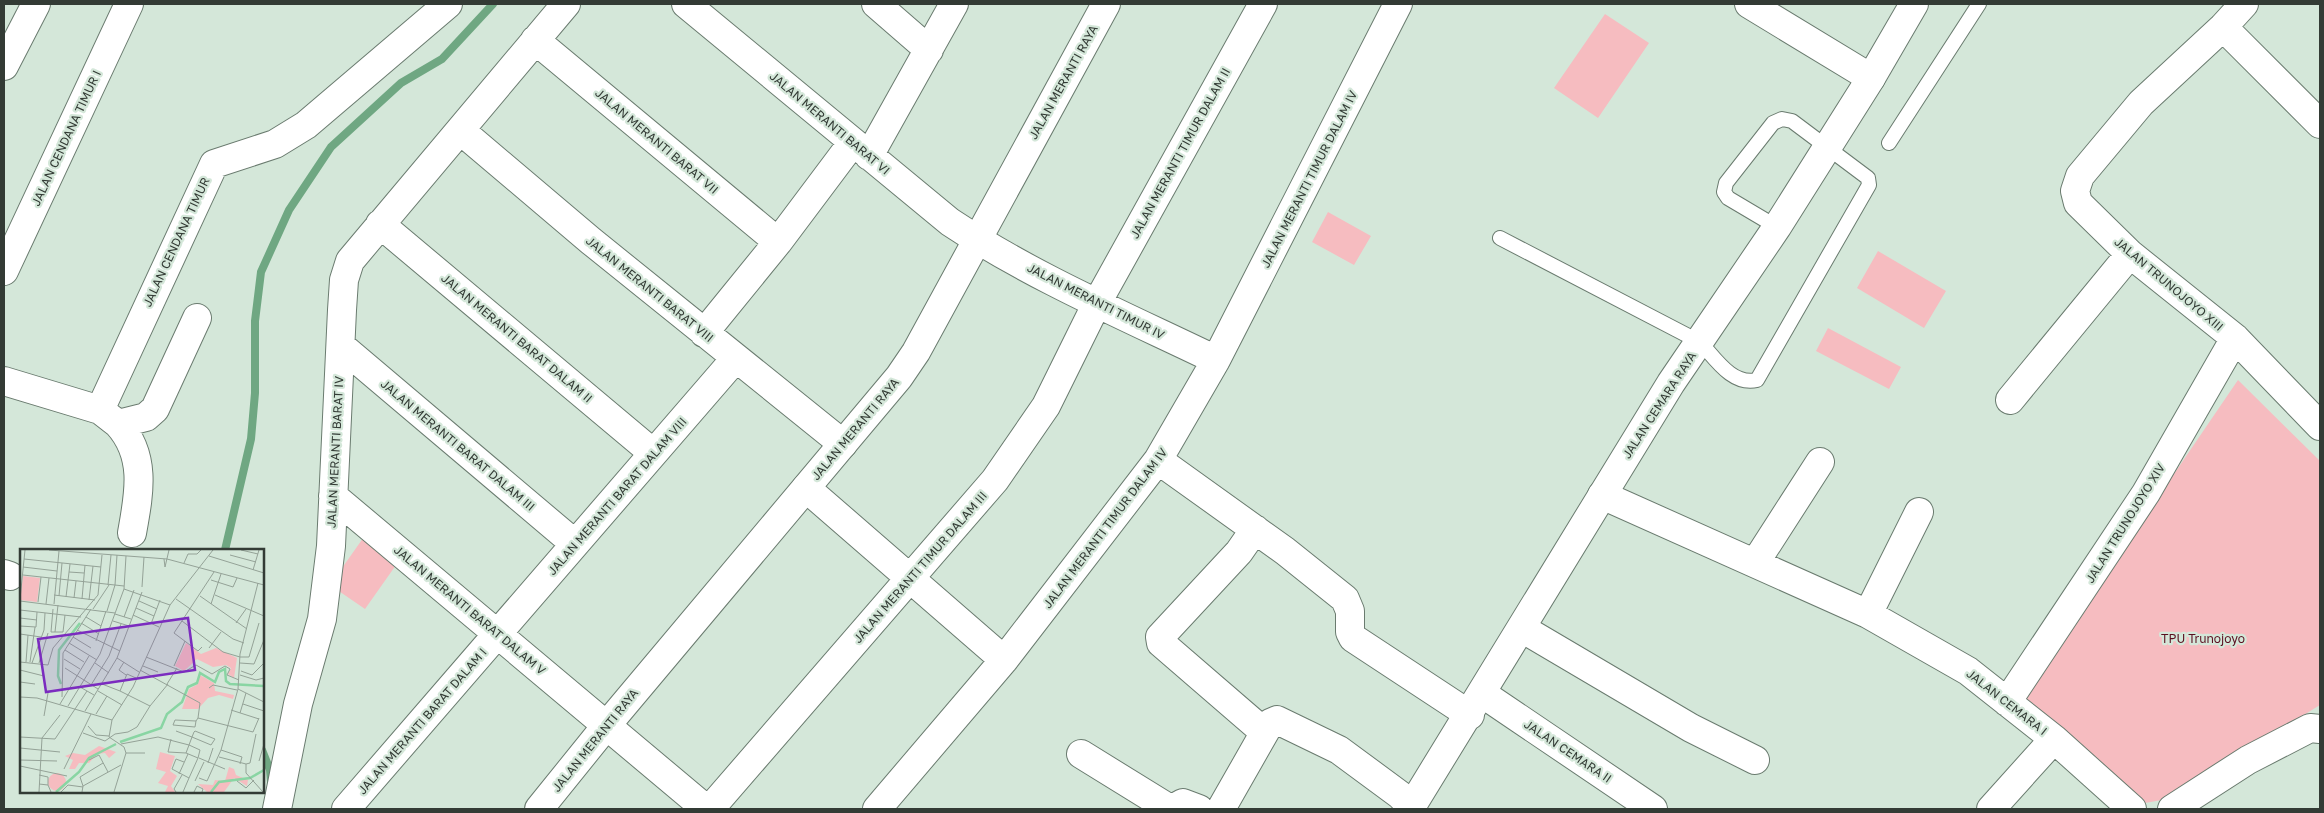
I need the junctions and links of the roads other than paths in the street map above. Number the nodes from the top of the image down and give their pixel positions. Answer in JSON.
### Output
{"nodes":[{"id":1,"x":36,"y":4,"type":"edge"},
{"id":2,"x":129,"y":4,"type":"edge"},
{"id":3,"x":448,"y":4,"type":"edge"},
{"id":4,"x":566,"y":4,"type":"edge"},
{"id":5,"x":686,"y":4,"type":"edge"},
{"id":6,"x":876,"y":4,"type":"edge"},
{"id":7,"x":954,"y":4,"type":"edge"},
{"id":8,"x":1106,"y":4,"type":"edge"},
{"id":9,"x":1263,"y":4,"type":"edge"},
{"id":10,"x":1398,"y":4,"type":"edge"},
{"id":11,"x":1914,"y":4,"type":"edge"},
{"id":12,"x":1979,"y":4,"type":"edge"},
{"id":13,"x":2244,"y":4,"type":"edge"},
{"id":14,"x":1752,"y":5,"type":"edge"},
{"id":15,"x":2223,"y":27,"type":"junction"},
{"id":16,"x":535,"y":40,"type":"junction"},
{"id":17,"x":929,"y":50,"type":"junction"},
{"id":18,"x":4,"y":66,"type":"edge"},
{"id":19,"x":1870,"y":78,"type":"junction"},
{"id":20,"x":2320,"y":124,"type":"edge"},
{"id":21,"x":460,"y":130,"type":"junction"},
{"id":22,"x":1889,"y":143,"type":"dead end"},
{"id":23,"x":1827,"y":146,"type":"junction"},
{"id":24,"x":861,"y":149,"type":"junction"},
{"id":25,"x":380,"y":224,"type":"junction"},
{"id":26,"x":1776,"y":227,"type":"junction"},
{"id":27,"x":1500,"y":238,"type":"dead end"},
{"id":28,"x":976,"y":240,"type":"junction"},
{"id":29,"x":778,"y":242,"type":"junction"},
{"id":30,"x":2130,"y":254,"type":"junction"},
{"id":31,"x":4,"y":272,"type":"edge"},
{"id":32,"x":1097,"y":303,"type":"junction"},
{"id":33,"x":197,"y":318,"type":"dead end"},
{"id":34,"x":704,"y":333,"type":"junction"},
{"id":35,"x":2235,"y":338,"type":"junction"},
{"id":36,"x":1700,"y":342,"type":"junction"},
{"id":37,"x":340,"y":346,"type":"junction"},
{"id":38,"x":735,"y":359,"type":"junction"},
{"id":39,"x":1216,"y":360,"type":"junction"},
{"id":40,"x":4,"y":381,"type":"edge"},
{"id":41,"x":2010,"y":400,"type":"dead end"},
{"id":42,"x":109,"y":417,"type":"junction"},
{"id":43,"x":2320,"y":426,"type":"edge"},
{"id":44,"x":843,"y":444,"type":"junction"},
{"id":45,"x":653,"y":453,"type":"junction"},
{"id":46,"x":1158,"y":460,"type":"junction"},
{"id":47,"x":1820,"y":462,"type":"dead end"},
{"id":48,"x":806,"y":488,"type":"junction"},
{"id":49,"x":1602,"y":495,"type":"junction"},
{"id":50,"x":333,"y":496,"type":"junction"},
{"id":51,"x":1919,"y":512,"type":"dead end"},
{"id":52,"x":1255,"y":529,"type":"junction"},
{"id":53,"x":132,"y":533,"type":"dead end"},
{"id":54,"x":575,"y":544,"type":"junction"},
{"id":55,"x":1755,"y":563,"type":"junction"},
{"id":56,"x":910,"y":578,"type":"junction"},
{"id":57,"x":1868,"y":614,"type":"junction"},
{"id":58,"x":1523,"y":628,"type":"junction"},
{"id":59,"x":498,"y":633,"type":"junction"},
{"id":60,"x":1004,"y":660,"type":"junction"},
{"id":61,"x":2007,"y":702,"type":"junction"},
{"id":62,"x":1476,"y":704,"type":"junction"},
{"id":63,"x":606,"y":726,"type":"junction"},
{"id":64,"x":2320,"y":728,"type":"edge"},
{"id":65,"x":1264,"y":732,"type":"junction"},
{"id":66,"x":2054,"y":739,"type":"junction"},
{"id":67,"x":1081,"y":754,"type":"dead end"},
{"id":68,"x":1755,"y":760,"type":"dead end"},
{"id":69,"x":279,"y":808,"type":"edge"},
{"id":70,"x":1411,"y":808,"type":"edge"},
{"id":71,"x":346,"y":809,"type":"edge"},
{"id":72,"x":539,"y":809,"type":"edge"},
{"id":73,"x":706,"y":809,"type":"edge"},
{"id":74,"x":710,"y":809,"type":"edge"},
{"id":75,"x":877,"y":809,"type":"edge"},
{"id":76,"x":1171,"y":809,"type":"edge"},
{"id":77,"x":1199,"y":809,"type":"edge"},
{"id":78,"x":1221,"y":809,"type":"edge"},
{"id":79,"x":1653,"y":809,"type":"edge"},
{"id":80,"x":1991,"y":809,"type":"edge"},
{"id":81,"x":2132,"y":809,"type":"edge"},
{"id":82,"x":2172,"y":809,"type":"edge"}],
"edges":[{"from":1,"to":18,"type":"street"},
{"from":2,"to":31,"type":"street","name":"JALAN CENDANA TIMUR I"},
{"from":3,"to":42,"type":"street","name":"JALAN CENDANA TIMUR"},
{"from":4,"to":16,"type":"street","name":"JALAN MERANTI BARAT IV"},
{"from":5,"to":24,"type":"street","name":"JALAN MERANTI BARAT VI"},
{"from":6,"to":17,"type":"street"},
{"from":7,"to":17,"type":"street"},
{"from":8,"to":28,"type":"street","name":"JALAN MERANTI RAYA"},
{"from":9,"to":32,"type":"street","name":"JALAN MERANTI TIMUR DALAM II"},
{"from":10,"to":39,"type":"street","name":"JALAN MERANTI TIMUR DALAM IV"},
{"from":11,"to":19,"type":"street","name":"JALAN CEMARA RAYA"},
{"from":12,"to":22,"type":"lane"},
{"from":13,"to":15,"type":"street","name":"JALAN TRUNOJOYO XIII"},
{"from":14,"to":19,"type":"street"},
{"from":15,"to":20,"type":"street"},
{"from":15,"to":30,"type":"street","name":"JALAN TRUNOJOYO XIII"},
{"from":16,"to":21,"type":"street","name":"JALAN MERANTI BARAT IV"},
{"from":16,"to":29,"type":"street","name":"JALAN MERANTI BARAT VII"},
{"from":17,"to":24,"type":"street"},
{"from":19,"to":23,"type":"street","name":"JALAN CEMARA RAYA"},
{"from":21,"to":25,"type":"street","name":"JALAN MERANTI BARAT IV"},
{"from":21,"to":34,"type":"street","name":"JALAN MERANTI BARAT VIII"},
{"from":23,"to":26,"type":"street","name":"JALAN CEMARA RAYA"},
{"from":23,"to":26,"type":"lane"},
{"from":23,"to":36,"type":"lane"},
{"from":24,"to":28,"type":"street","name":"JALAN MERANTI BARAT VI"},
{"from":24,"to":29,"type":"street"},
{"from":25,"to":37,"type":"street","name":"JALAN MERANTI BARAT IV"},
{"from":25,"to":45,"type":"street","name":"JALAN MERANTI BARAT DALAM II"},
{"from":26,"to":36,"type":"street","name":"JALAN CEMARA RAYA"},
{"from":27,"to":36,"type":"lane"},
{"from":28,"to":32,"type":"street","name":"JALAN MERANTI TIMUR IV"},
{"from":28,"to":44,"type":"street","name":"JALAN MERANTI RAYA"},
{"from":29,"to":34,"type":"street"},
{"from":30,"to":35,"type":"street","name":"JALAN TRUNOJOYO XIII"},
{"from":30,"to":41,"type":"street"},
{"from":32,"to":39,"type":"street","name":"JALAN MERANTI TIMUR IV"},
{"from":32,"to":56,"type":"street","name":"JALAN MERANTI TIMUR DALAM III"},
{"from":33,"to":42,"type":"street"},
{"from":34,"to":38,"type":"street","name":"JALAN MERANTI BARAT VIII"},
{"from":35,"to":43,"type":"street","name":"JALAN TRUNOJOYO XIII"},
{"from":35,"to":61,"type":"street","name":"JALAN TRUNOJOYO XIV"},
{"from":36,"to":49,"type":"street","name":"JALAN CEMARA RAYA"},
{"from":37,"to":50,"type":"street","name":"JALAN MERANTI BARAT IV"},
{"from":37,"to":54,"type":"street","name":"JALAN MERANTI BARAT DALAM III"},
{"from":38,"to":44,"type":"street","name":"JALAN MERANTI BARAT VIII"},
{"from":38,"to":45,"type":"street","name":"JALAN MERANTI BARAT DALAM VIII"},
{"from":39,"to":46,"type":"street","name":"JALAN MERANTI TIMUR DALAM IV"},
{"from":40,"to":42,"type":"street"},
{"from":42,"to":53,"type":"street"},
{"from":44,"to":48,"type":"street","name":"JALAN MERANTI RAYA"},
{"from":45,"to":54,"type":"street","name":"JALAN MERANTI BARAT DALAM VIII"},
{"from":46,"to":52,"type":"street","name":"JALAN CEMARA II"},
{"from":46,"to":60,"type":"street","name":"JALAN MERANTI TIMUR DALAM IV"},
{"from":47,"to":55,"type":"street"},
{"from":48,"to":56,"type":"street"},
{"from":48,"to":63,"type":"street","name":"JALAN MERANTI RAYA"},
{"from":49,"to":55,"type":"street","name":"JALAN CEMARA I"},
{"from":49,"to":58,"type":"street","name":"JALAN CEMARA RAYA"},
{"from":50,"to":59,"type":"street","name":"JALAN MERANTI BARAT DALAM V"},
{"from":50,"to":69,"type":"street","name":"JALAN MERANTI BARAT IV"},
{"from":51,"to":57,"type":"street"},
{"from":52,"to":62,"type":"street","name":"JALAN CEMARA II"},
{"from":52,"to":65,"type":"street"},
{"from":54,"to":59,"type":"street","name":"JALAN MERANTI BARAT DALAM VIII"},
{"from":55,"to":57,"type":"street","name":"JALAN CEMARA I"},
{"from":56,"to":60,"type":"street"},
{"from":56,"to":74,"type":"street","name":"JALAN MERANTI TIMUR DALAM III"},
{"from":57,"to":61,"type":"street","name":"JALAN CEMARA I"},
{"from":58,"to":62,"type":"street","name":"JALAN CEMARA RAYA"},
{"from":58,"to":68,"type":"street"},
{"from":59,"to":63,"type":"street","name":"JALAN MERANTI BARAT DALAM V"},
{"from":59,"to":71,"type":"street","name":"JALAN MERANTI BARAT DALAM I"},
{"from":60,"to":75,"type":"street","name":"JALAN MERANTI TIMUR DALAM IV"},
{"from":61,"to":66,"type":"street","name":"JALAN CEMARA I"},
{"from":62,"to":70,"type":"street","name":"JALAN CEMARA RAYA"},
{"from":62,"to":79,"type":"street","name":"JALAN CEMARA II"},
{"from":63,"to":72,"type":"street","name":"JALAN MERANTI RAYA"},
{"from":63,"to":73,"type":"street","name":"JALAN MERANTI BARAT DALAM V"},
{"from":64,"to":82,"type":"street"},
{"from":65,"to":70,"type":"street"},
{"from":65,"to":78,"type":"street"},
{"from":66,"to":80,"type":"street"},
{"from":66,"to":81,"type":"street","name":"JALAN CEMARA I"},
{"from":67,"to":76,"type":"street"},
{"from":76,"to":77,"type":"street"}]}
